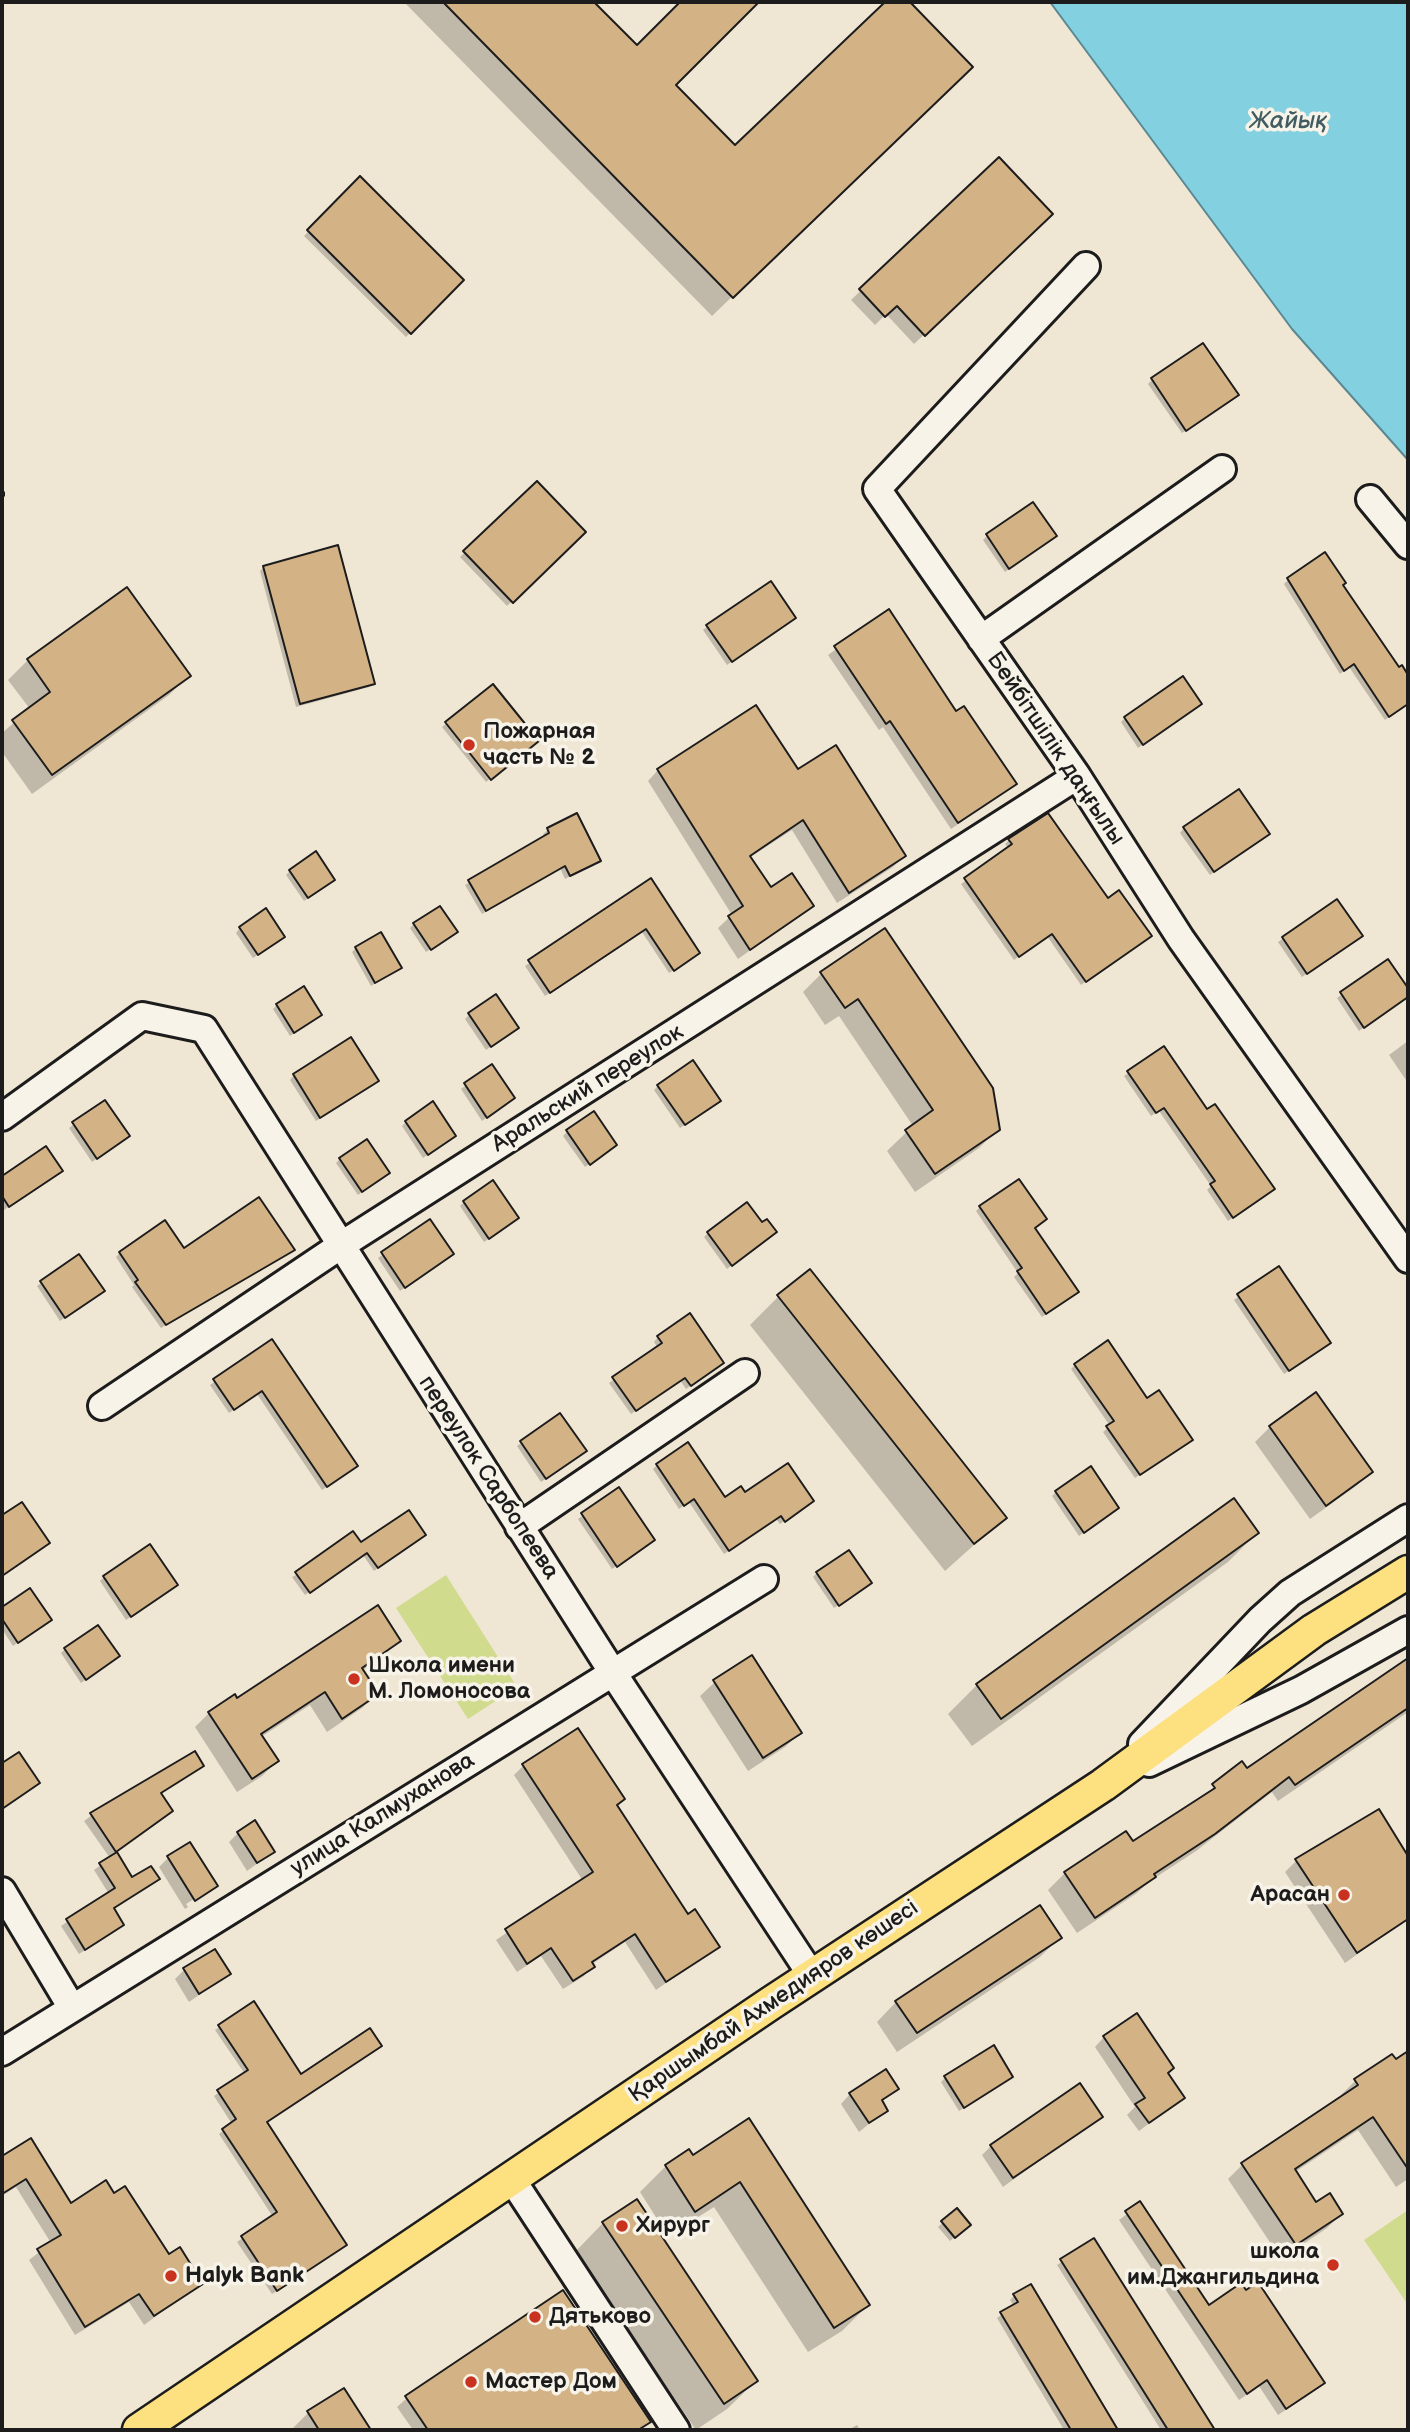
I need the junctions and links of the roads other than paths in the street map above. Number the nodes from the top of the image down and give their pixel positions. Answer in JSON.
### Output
{"nodes":[{"id":1,"x":1086,"y":265,"type":"dead end"},
{"id":2,"x":1222,"y":469,"type":"dead end"},
{"id":3,"x":1370,"y":499,"type":"dead end"},
{"id":4,"x":1408,"y":545,"type":"edge"},
{"id":5,"x":981,"y":639,"type":"junction"},
{"id":6,"x":1077,"y":776,"type":"junction"},
{"id":7,"x":2,"y":1117,"type":"edge"},
{"id":8,"x":340,"y":1245,"type":"junction"},
{"id":9,"x":1408,"y":1259,"type":"edge"},
{"id":10,"x":745,"y":1373,"type":"dead end"},
{"id":11,"x":102,"y":1406,"type":"dead end"},
{"id":12,"x":1408,"y":1518,"type":"edge"},
{"id":13,"x":519,"y":1527,"type":"junction"},
{"id":14,"x":1408,"y":1572,"type":"edge"},
{"id":15,"x":764,"y":1579,"type":"dead end"},
{"id":16,"x":1408,"y":1630,"type":"edge"},
{"id":17,"x":613,"y":1673,"type":"junction"},
{"id":18,"x":1103,"y":1785,"type":"junction"},
{"id":19,"x":2,"y":1891,"type":"edge"},
{"id":20,"x":812,"y":1976,"type":"junction"},
{"id":21,"x":72,"y":2008,"type":"junction"},
{"id":22,"x":2,"y":2052,"type":"edge"},
{"id":23,"x":511,"y":2179,"type":"junction"},
{"id":24,"x":139,"y":2430,"type":"edge"},
{"id":25,"x":676,"y":2430,"type":"edge"}],
"edges":[{"from":1,"to":5,"type":"street","name":"Бейбітшілік даңғылы"},
{"from":2,"to":5,"type":"street"},
{"from":3,"to":4,"type":"street"},
{"from":5,"to":6,"type":"street","name":"Бейбітшілік даңғылы"},
{"from":6,"to":8,"type":"street","name":"Аральский переулок"},
{"from":6,"to":9,"type":"street","name":"Бейбітшілік даңғылы"},
{"from":7,"to":8,"type":"street","name":"переулок Сарбопеева"},
{"from":8,"to":11,"type":"street","name":"Аральский переулок"},
{"from":8,"to":13,"type":"street","name":"переулок Сарбопеева"},
{"from":10,"to":13,"type":"street"},
{"from":12,"to":18,"type":"street"},
{"from":13,"to":17,"type":"street","name":"переулок Сарбопеева"},
{"from":14,"to":18,"type":"main road","name":"Қаршымбай Ахмедияров көшесі"},
{"from":15,"to":17,"type":"street","name":"улица Калмуханова"},
{"from":16,"to":18,"type":"street"},
{"from":17,"to":20,"type":"street","name":"переулок Сарбопеева"},
{"from":17,"to":21,"type":"street","name":"улица Калмуханова"},
{"from":18,"to":20,"type":"main road","name":"Қаршымбай Ахмедияров көшесі"},
{"from":19,"to":21,"type":"street"},
{"from":20,"to":23,"type":"main road","name":"Қаршымбай Ахмедияров көшесі"},
{"from":21,"to":22,"type":"street","name":"улица Калмуханова"},
{"from":23,"to":24,"type":"main road","name":"Қаршымбай Ахмедияров көшесі"},
{"from":23,"to":25,"type":"street"}]}
